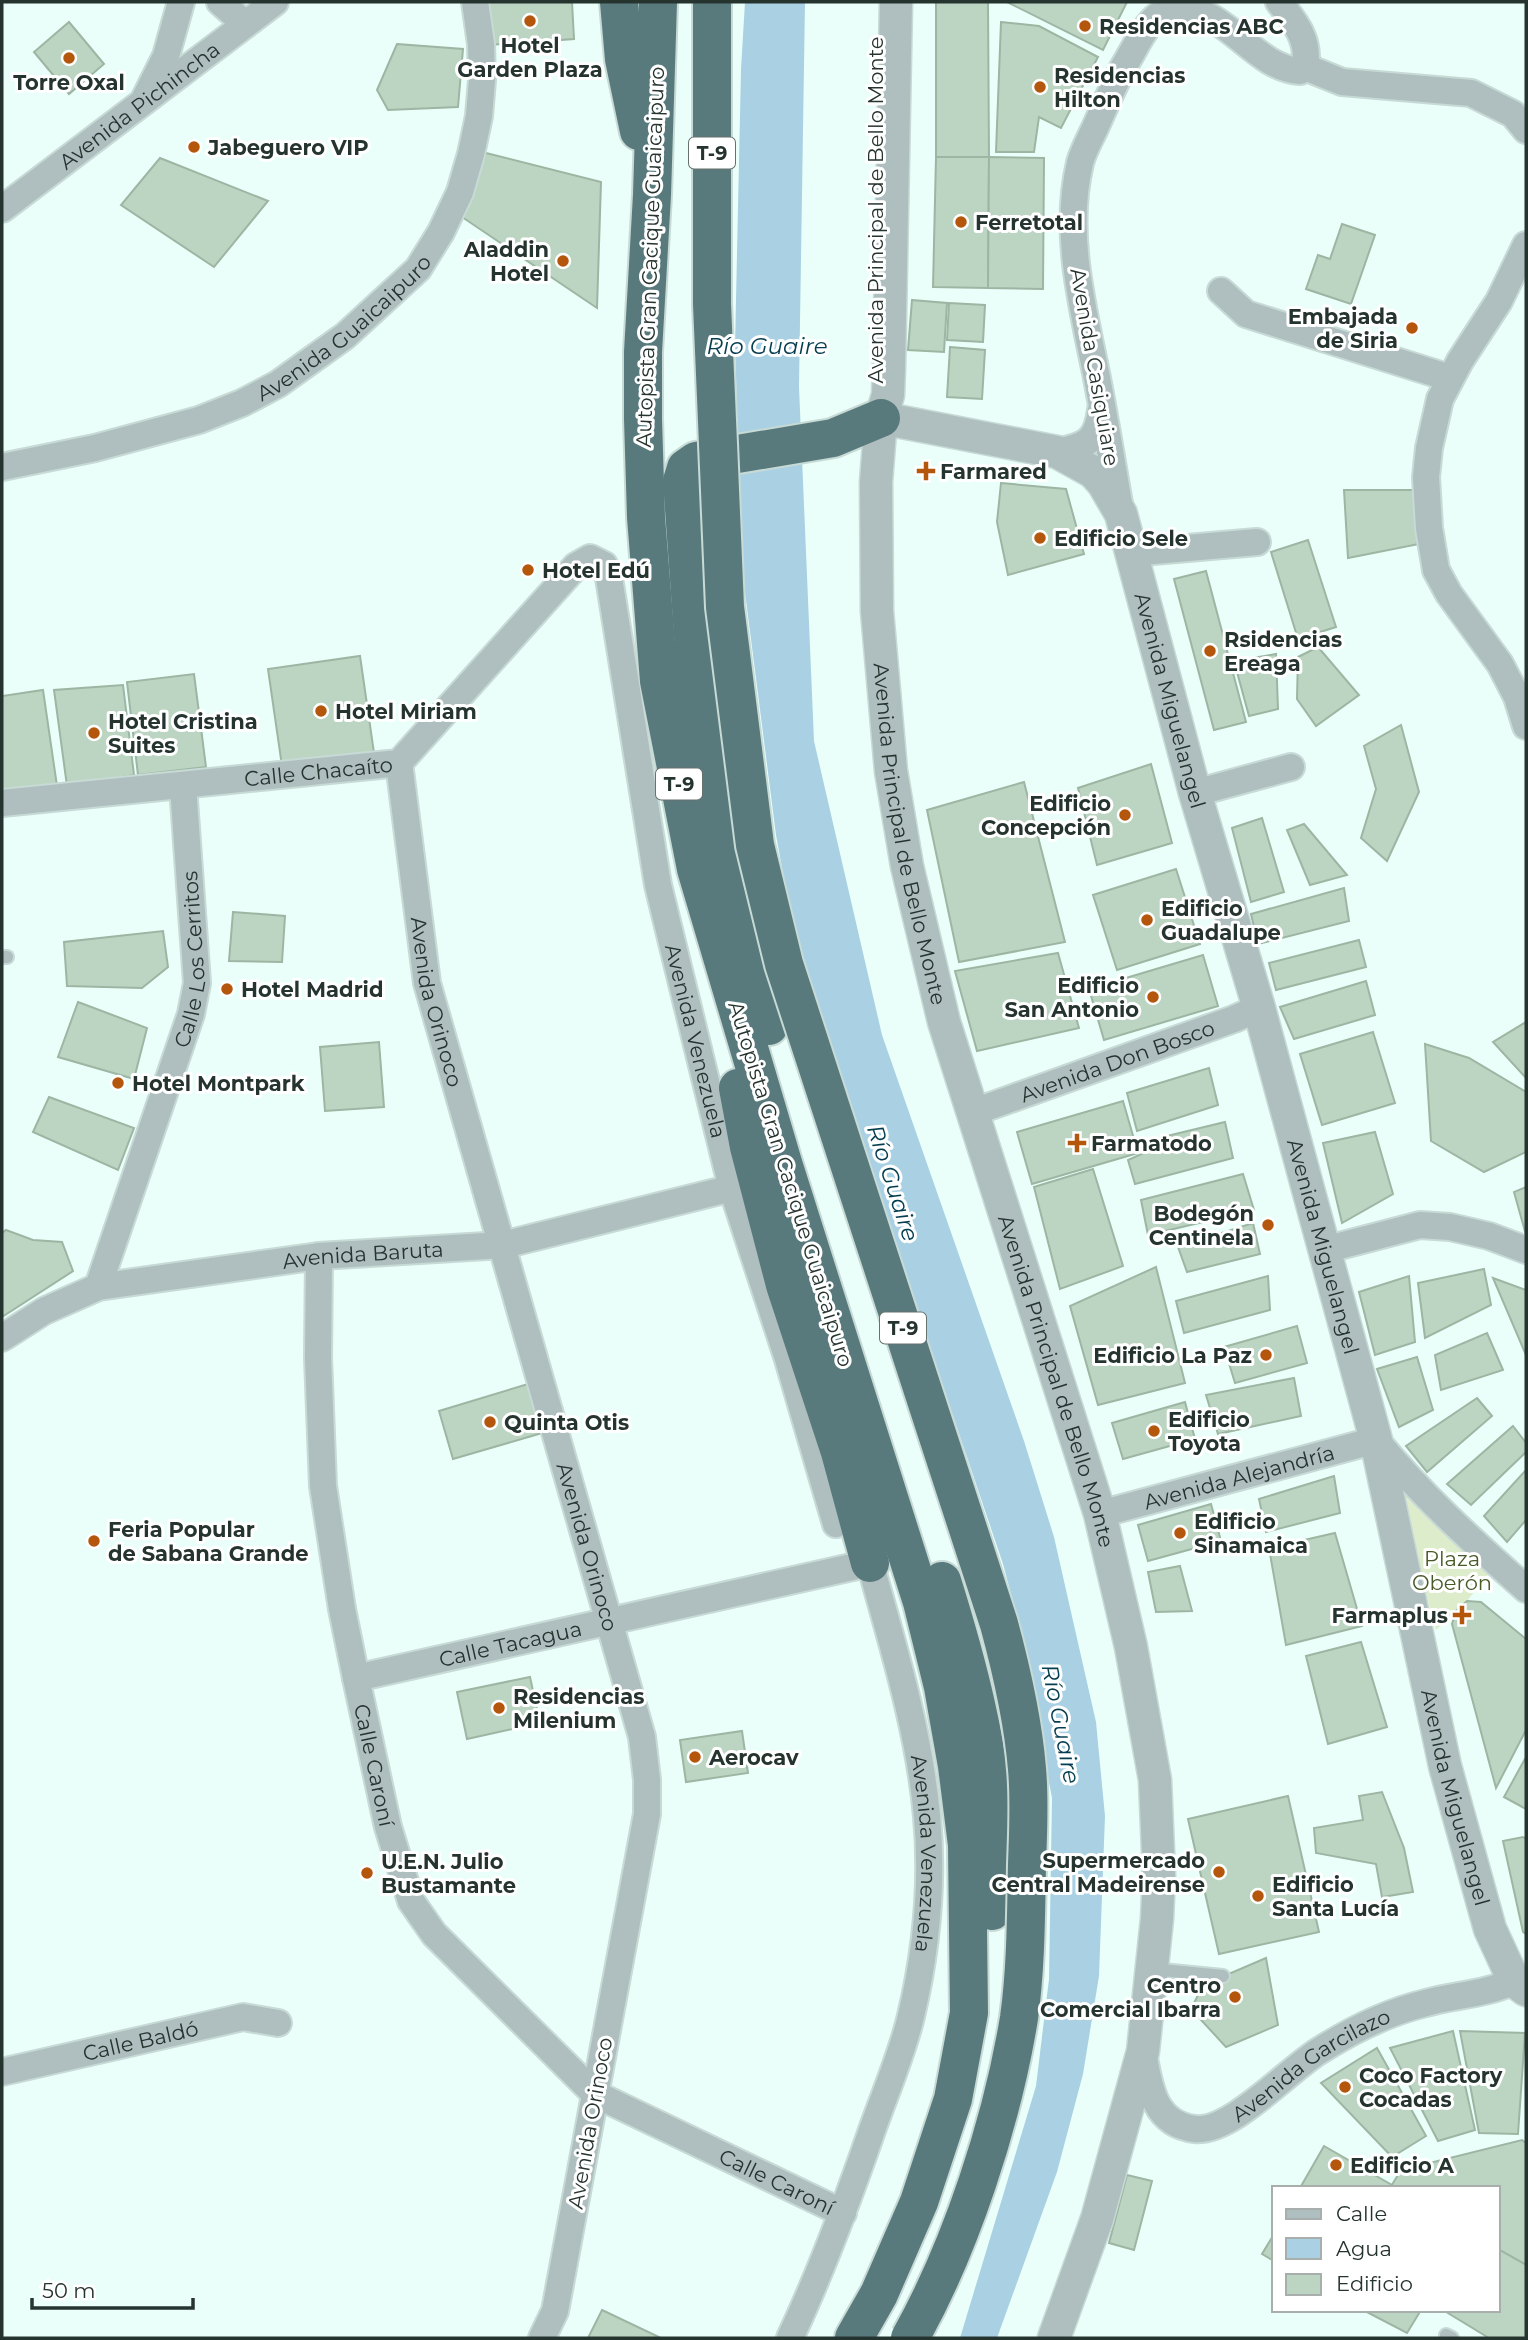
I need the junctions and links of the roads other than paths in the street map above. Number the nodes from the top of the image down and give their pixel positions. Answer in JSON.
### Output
{"nodes":[{"id":1,"x":181,"y":2,"type":"edge"},
{"id":2,"x":220,"y":2,"type":"edge"},
{"id":3,"x":275,"y":2,"type":"edge"},
{"id":4,"x":475,"y":2,"type":"edge"},
{"id":5,"x":619,"y":2,"type":"edge"},
{"id":6,"x":657,"y":2,"type":"edge"},
{"id":7,"x":712,"y":2,"type":"edge"},
{"id":8,"x":876,"y":2,"type":"edge"},
{"id":9,"x":896,"y":2,"type":"edge"},
{"id":10,"x":1279,"y":2,"type":"edge"},
{"id":11,"x":245,"y":24,"type":"junction"},
{"id":12,"x":1305,"y":66,"type":"junction"},
{"id":13,"x":143,"y":102,"type":"junction"},
{"id":14,"x":1526,"y":130,"type":"edge"},
{"id":15,"x":15,"y":190,"type":"edge"},
{"id":16,"x":652,"y":195,"type":"junction"},
{"id":17,"x":2,"y":209,"type":"edge"},
{"id":18,"x":2,"y":225,"type":"edge"},
{"id":19,"x":1526,"y":244,"type":"edge"},
{"id":20,"x":1221,"y":292,"type":"dead end"},
{"id":21,"x":1450,"y":378,"type":"junction"},
{"id":22,"x":1102,"y":405,"type":"junction"},
{"id":23,"x":881,"y":418,"type":"junction"},
{"id":24,"x":1057,"y":452,"type":"junction"},
{"id":25,"x":2,"y":467,"type":"edge"},
{"id":26,"x":1121,"y":514,"type":"junction"},
{"id":27,"x":1257,"y":542,"type":"dead end"},
{"id":28,"x":1130,"y":553,"type":"junction"},
{"id":29,"x":590,"y":558,"type":"joint"},
{"id":30,"x":1526,"y":726,"type":"edge"},
{"id":31,"x":399,"y":763,"type":"junction"},
{"id":32,"x":1290,"y":767,"type":"dead end"},
{"id":33,"x":183,"y":786,"type":"junction"},
{"id":34,"x":1195,"y":793,"type":"junction"},
{"id":35,"x":2,"y":803,"type":"edge"},
{"id":36,"x":1259,"y":1008,"type":"junction"},
{"id":37,"x":747,"y":1045,"type":"junction"},
{"id":38,"x":974,"y":1112,"type":"junction"},
{"id":39,"x":732,"y":1188,"type":"junction"},
{"id":40,"x":503,"y":1245,"type":"junction"},
{"id":41,"x":1526,"y":1250,"type":"edge"},
{"id":42,"x":1324,"y":1251,"type":"junction"},
{"id":43,"x":319,"y":1256,"type":"junction"},
{"id":44,"x":98,"y":1287,"type":"junction"},
{"id":45,"x":2,"y":1338,"type":"edge"},
{"id":46,"x":1376,"y":1440,"type":"junction"},
{"id":47,"x":1100,"y":1514,"type":"junction"},
{"id":48,"x":836,"y":1524,"type":"dead end"},
{"id":49,"x":870,"y":1563,"type":"junction"},
{"id":50,"x":1526,"y":1589,"type":"edge"},
{"id":51,"x":610,"y":1620,"type":"junction"},
{"id":52,"x":356,"y":1678,"type":"junction"},
{"id":53,"x":1151,"y":1969,"type":"junction"},
{"id":54,"x":1223,"y":1976,"type":"dead end"},
{"id":55,"x":1520,"y":1985,"type":"edge"},
{"id":56,"x":278,"y":2023,"type":"dead end"},
{"id":57,"x":1143,"y":2051,"type":"junction"},
{"id":58,"x":2,"y":2073,"type":"edge"},
{"id":59,"x":595,"y":2094,"type":"junction"},
{"id":60,"x":953,"y":2099,"type":"junction"},
{"id":61,"x":843,"y":2213,"type":"junction"},
{"id":62,"x":542,"y":2338,"type":"edge"},
{"id":63,"x":790,"y":2338,"type":"edge"},
{"id":64,"x":854,"y":2338,"type":"edge"},
{"id":65,"x":910,"y":2338,"type":"edge"},
{"id":66,"x":1054,"y":2338,"type":"edge"}],
"edges":[{"from":1,"to":13,"type":"street"},
{"from":2,"to":11,"type":"street"},
{"from":3,"to":11,"type":"street","name":"Avenida Pichincha"},
{"from":4,"to":25,"type":"street","name":"Avenida Guaicaipuro"},
{"from":5,"to":16,"type":"highway"},
{"from":6,"to":16,"type":"highway","name":"Autopista Gran Cacique Guaicaipuro","number":"T-9"},
{"from":7,"to":65,"type":"highway","number":"T-9","bridge":true},
{"from":8,"to":23,"type":"street","name":"Avenida Principal de Bello Monte"},
{"from":9,"to":23,"type":"street","name":"Avenida Principal de Bello Monte"},
{"from":10,"to":12,"type":"street"},
{"from":11,"to":13,"type":"street","name":"Avenida Pichincha"},
{"from":12,"to":14,"type":"street","name":"Avenida Casiquiare"},
{"from":12,"to":22,"type":"street","name":"Avenida Casiquiare"},
{"from":13,"to":15,"type":"street","name":"Avenida Pichincha"},
{"from":15,"to":17,"type":"street","name":"Avenida Pichincha"},
{"from":15,"to":18,"type":"street"},
{"from":16,"to":37,"type":"highway","name":"Autopista Gran Cacique Guaicaipuro","number":"T-9"},
{"from":19,"to":21,"type":"street"},
{"from":20,"to":21,"type":"street"},
{"from":21,"to":30,"type":"street"},
{"from":22,"to":24,"type":"street"},
{"from":22,"to":26,"type":"street","name":"Avenida Casiquiare"},
{"from":23,"to":24,"type":"street","name":"Avenida Miguelangel"},
{"from":23,"to":38,"type":"street","name":"Avenida Principal de Bello Monte"},
{"from":23,"to":60,"type":"highway"},
{"from":24,"to":26,"type":"street","name":"Avenida Miguelangel"},
{"from":26,"to":28,"type":"street","name":"Avenida Miguelangel"},
{"from":27,"to":28,"type":"street"},
{"from":28,"to":34,"type":"street","name":"Avenida Miguelangel"},
{"from":29,"to":31,"type":"street","name":"Calle Chacaíto"},
{"from":29,"to":39,"type":"street","name":"Avenida Venezuela"},
{"from":31,"to":33,"type":"street","name":"Calle Chacaíto"},
{"from":31,"to":40,"type":"street","name":"Avenida Orinoco"},
{"from":32,"to":34,"type":"street"},
{"from":33,"to":35,"type":"street","name":"Calle Chacaíto"},
{"from":33,"to":44,"type":"street","name":"Calle Los Cerritos"},
{"from":34,"to":36,"type":"street","name":"Avenida Miguelangel"},
{"from":36,"to":38,"type":"street","name":"Avenida Don Bosco"},
{"from":36,"to":42,"type":"street","name":"Avenida Miguelangel"},
{"from":37,"to":49,"type":"highway"},
{"from":37,"to":60,"type":"highway","name":"Autopista Gran Cacique Guaicaipuro","number":"T-9"},
{"from":38,"to":47,"type":"street","name":"Avenida Principal de Bello Monte"},
{"from":39,"to":40,"type":"street","name":"Avenida Baruta"},
{"from":39,"to":48,"type":"street","name":"Avenida Venezuela"},
{"from":40,"to":43,"type":"street","name":"Avenida Baruta"},
{"from":40,"to":51,"type":"street","name":"Avenida Orinoco"},
{"from":41,"to":42,"type":"street"},
{"from":42,"to":46,"type":"street","name":"Avenida Miguelangel"},
{"from":43,"to":44,"type":"street","name":"Avenida Baruta"},
{"from":43,"to":52,"type":"street","name":"Calle Caroní"},
{"from":44,"to":45,"type":"street","name":"Avenida Baruta"},
{"from":46,"to":47,"type":"street","name":"Avenida Alejandría"},
{"from":46,"to":50,"type":"street"},
{"from":46,"to":55,"type":"street","name":"Avenida Miguelangel"},
{"from":47,"to":53,"type":"street","name":"Avenida Principal de Bello Monte"},
{"from":49,"to":51,"type":"street","name":"Calle Tacagua"},
{"from":49,"to":61,"type":"street","name":"Avenida Venezuela"},
{"from":51,"to":52,"type":"street","name":"Calle Tacagua"},
{"from":51,"to":59,"type":"street","name":"Avenida Orinoco"},
{"from":52,"to":59,"type":"street","name":"Calle Caroní"},
{"from":53,"to":54,"type":"lane"},
{"from":53,"to":57,"type":"street","name":"Avenida Principal de Bello Monte"},
{"from":55,"to":57,"type":"street","name":"Avenida Garcilazo"},
{"from":56,"to":58,"type":"street","name":"Calle Baldó"},
{"from":57,"to":66,"type":"street","name":"Avenida Principal de Bello Monte"},
{"from":59,"to":61,"type":"street","name":"Calle Caroní"},
{"from":59,"to":62,"type":"street","name":"Avenida Orinoco"},
{"from":60,"to":64,"type":"highway","name":"Autopista Gran Cacique Guaicaipuro","number":"T-9"},
{"from":61,"to":63,"type":"street","name":"Avenida Venezuela"}]}
